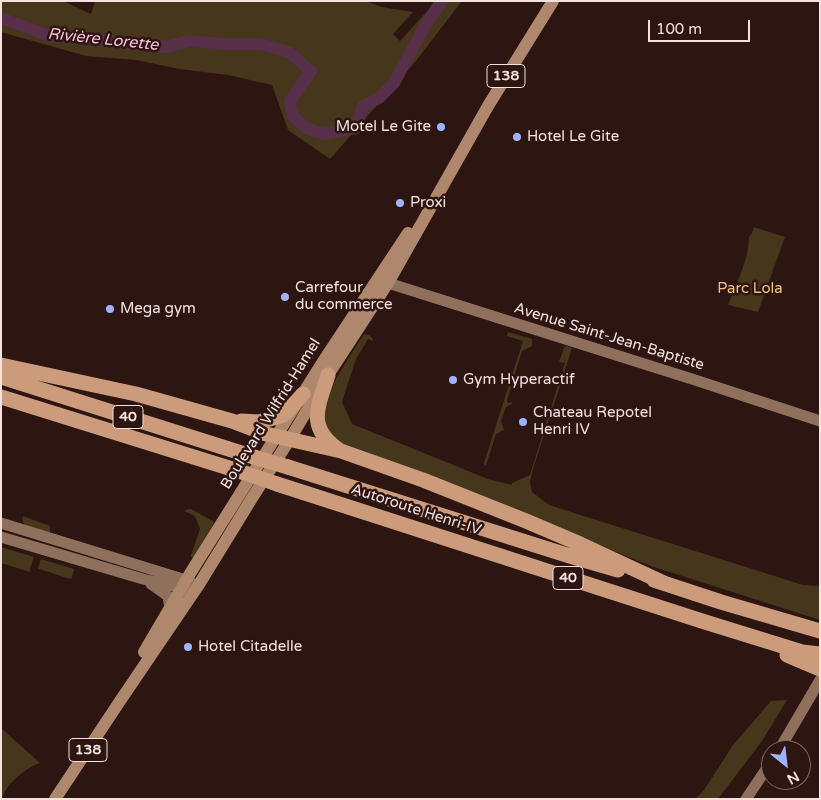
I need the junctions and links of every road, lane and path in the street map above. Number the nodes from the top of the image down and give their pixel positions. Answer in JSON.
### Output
{"nodes":[{"id":1,"x":553,"y":1,"type":"edge"},
{"id":2,"x":462,"y":152,"type":"junction"},
{"id":3,"x":388,"y":283,"type":"junction"},
{"id":4,"x":1,"y":365,"type":"edge"},
{"id":5,"x":328,"y":375,"type":"junction"},
{"id":6,"x":1,"y":377,"type":"edge"},
{"id":7,"x":303,"y":394,"type":"junction"},
{"id":8,"x":1,"y":397,"type":"edge"},
{"id":9,"x":232,"y":421,"type":"junction"},
{"id":10,"x":820,"y":421,"type":"edge"},
{"id":11,"x":283,"y":438,"type":"junction"},
{"id":12,"x":341,"y":451,"type":"junction"},
{"id":13,"x":1,"y":524,"type":"edge"},
{"id":14,"x":1,"y":537,"type":"edge"},
{"id":15,"x":143,"y":579,"type":"junction"},
{"id":16,"x":664,"y":583,"type":"junction"},
{"id":17,"x":184,"y":584,"type":"junction"},
{"id":18,"x":196,"y":590,"type":"junction"},
{"id":19,"x":170,"y":608,"type":"junction"},
{"id":20,"x":705,"y":622,"type":"junction"},
{"id":21,"x":820,"y":631,"type":"edge"},
{"id":22,"x":818,"y":665,"type":"edge"},
{"id":23,"x":120,"y":701,"type":"junction"},
{"id":24,"x":784,"y":740,"type":"edge"},
{"id":25,"x":761,"y":777,"type":"edge"},
{"id":26,"x":55,"y":799,"type":"edge"},
{"id":27,"x":746,"y":799,"type":"edge"}],
"edges":[{"from":1,"to":2,"type":"main road","name":"Boulevard Wilfrid-Hamel","number":"138"},
{"from":2,"to":3,"type":"main road","name":"Boulevard Wilfrid-Hamel","number":"138"},
{"from":2,"to":7,"type":"main road","name":"Boulevard Wilfrid-Hamel","number":"138"},
{"from":3,"to":5,"type":"main road","name":"Boulevard Wilfrid-Hamel","number":"138"},
{"from":3,"to":10,"type":"street","name":"Avenue Saint-Jean-Baptiste"},
{"from":4,"to":9,"type":"highway"},
{"from":5,"to":11,"type":"main road","name":"Boulevard Wilfrid-Hamel","number":"138"},
{"from":5,"to":12,"type":"highway"},
{"from":6,"to":16,"type":"highway","name":"Autoroute Henri-IV","number":"40","bridge":true},
{"from":7,"to":9,"type":"highway"},
{"from":7,"to":11,"type":"main road","name":"Boulevard Wilfrid-Hamel","number":"138"},
{"from":8,"to":20,"type":"highway","name":"Autoroute Henri-IV","number":"40","bridge":true},
{"from":9,"to":11,"type":"highway"},
{"from":11,"to":12,"type":"highway"},
{"from":11,"to":17,"type":"main road","name":"Boulevard Wilfrid-Hamel","number":"138"},
{"from":11,"to":18,"type":"main road","name":"Boulevard Wilfrid-Hamel","number":"138"},
{"from":12,"to":16,"type":"highway"},
{"from":13,"to":17,"type":"street"},
{"from":14,"to":15,"type":"street"},
{"from":15,"to":17,"type":"street"},
{"from":15,"to":19,"type":"street"},
{"from":16,"to":21,"type":"highway","name":"Autoroute Henri-IV","number":"40"},
{"from":17,"to":18,"type":"street"},
{"from":17,"to":19,"type":"main road","name":"Boulevard Wilfrid-Hamel","number":"138"},
{"from":18,"to":23,"type":"main road","name":"Boulevard Wilfrid-Hamel","number":"138"},
{"from":19,"to":23,"type":"main road","name":"Boulevard Wilfrid-Hamel","number":"138"},
{"from":20,"to":22,"type":"highway"},
{"from":20,"to":22,"type":"highway","name":"Autoroute Henri-IV","number":"40"},
{"from":22,"to":24,"type":"street"},
{"from":23,"to":26,"type":"main road","name":"Boulevard Wilfrid-Hamel","number":"138"},
{"from":25,"to":27,"type":"street"}]}
